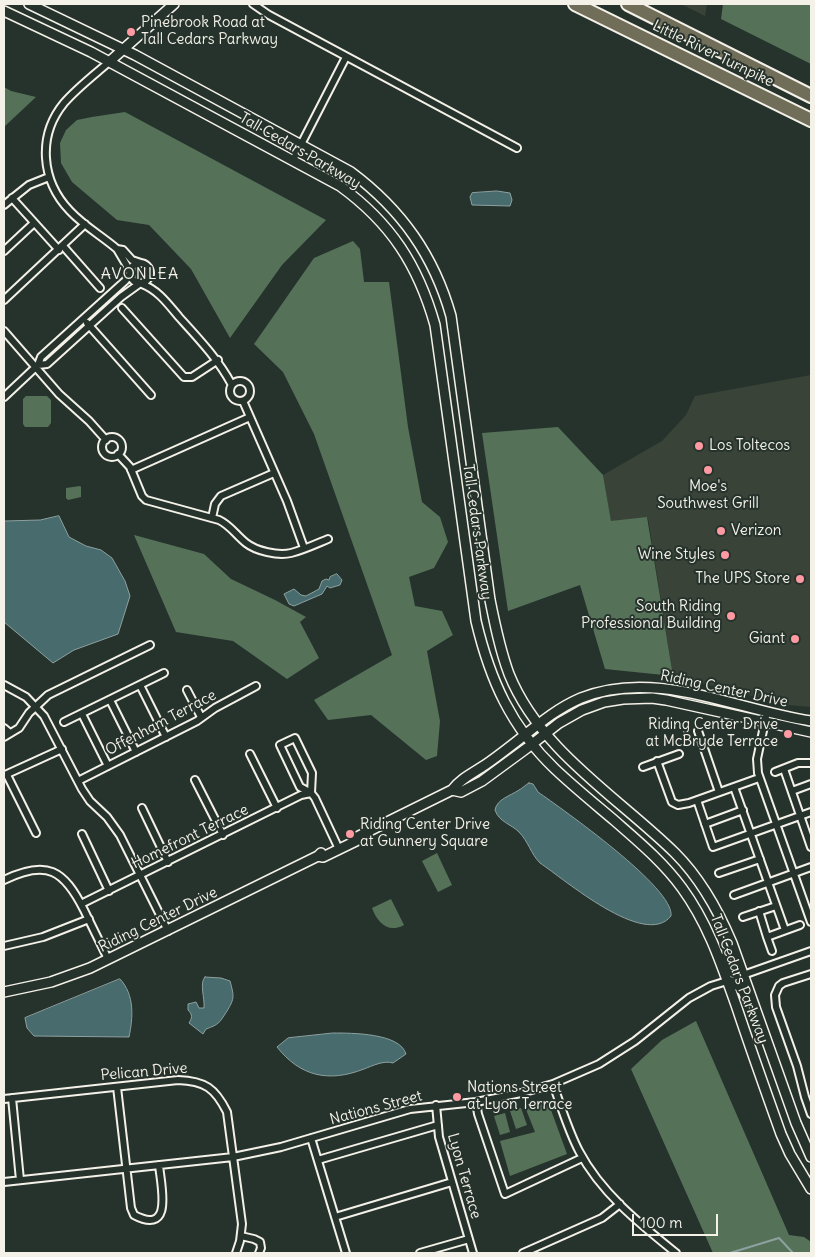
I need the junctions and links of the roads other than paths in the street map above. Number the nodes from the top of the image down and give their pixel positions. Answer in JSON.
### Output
{"nodes":[{"id":1,"x":29,"y":4,"type":"edge"},
{"id":2,"x":174,"y":4,"type":"edge"},
{"id":3,"x":253,"y":4,"type":"edge"},
{"id":4,"x":575,"y":4,"type":"edge"},
{"id":5,"x":628,"y":4,"type":"edge"},
{"id":6,"x":4,"y":11,"type":"edge"},
{"id":7,"x":124,"y":49,"type":"junction"},
{"id":8,"x":346,"y":57,"type":"junction"},
{"id":9,"x":109,"y":62,"type":"junction"},
{"id":10,"x":811,"y":96,"type":"edge"},
{"id":11,"x":811,"y":120,"type":"edge"},
{"id":12,"x":301,"y":144,"type":"junction"},
{"id":13,"x":517,"y":148,"type":"dead end"},
{"id":14,"x":293,"y":160,"type":"junction"},
{"id":15,"x":49,"y":177,"type":"junction"},
{"id":16,"x":12,"y":198,"type":"junction"},
{"id":17,"x":4,"y":205,"type":"edge"},
{"id":18,"x":34,"y":223,"type":"junction"},
{"id":19,"x":85,"y":224,"type":"junction"},
{"id":20,"x":61,"y":248,"type":"junction"},
{"id":21,"x":117,"y":249,"type":"junction"},
{"id":22,"x":4,"y":251,"type":"edge"},
{"id":23,"x":142,"y":263,"type":"junction"},
{"id":24,"x":130,"y":273,"type":"junction"},
{"id":25,"x":151,"y":275,"type":"junction"},
{"id":26,"x":141,"y":284,"type":"junction"},
{"id":27,"x":100,"y":288,"type":"dead end"},
{"id":28,"x":155,"y":290,"type":"junction"},
{"id":29,"x":4,"y":300,"type":"edge"},
{"id":30,"x":122,"y":308,"type":"dead end"},
{"id":31,"x":83,"y":318,"type":"junction"},
{"id":32,"x":89,"y":325,"type":"junction"},
{"id":33,"x":4,"y":332,"type":"edge"},
{"id":34,"x":218,"y":360,"type":"junction"},
{"id":35,"x":37,"y":366,"type":"junction"},
{"id":36,"x":232,"y":385,"type":"junction"},
{"id":37,"x":151,"y":395,"type":"dead end"},
{"id":38,"x":4,"y":397,"type":"edge"},
{"id":39,"x":243,"y":401,"type":"junction"},
{"id":40,"x":250,"y":418,"type":"junction"},
{"id":41,"x":106,"y":440,"type":"junction"},
{"id":42,"x":118,"y":454,"type":"junction"},
{"id":43,"x":131,"y":470,"type":"junction"},
{"id":44,"x":274,"y":473,"type":"junction"},
{"id":45,"x":212,"y":518,"type":"junction"},
{"id":46,"x":328,"y":539,"type":"dead end"},
{"id":47,"x":304,"y":548,"type":"junction"},
{"id":48,"x":150,"y":645,"type":"dead end"},
{"id":49,"x":164,"y":673,"type":"dead end"},
{"id":50,"x":4,"y":685,"type":"edge"},
{"id":51,"x":140,"y":685,"type":"junction"},
{"id":52,"x":256,"y":686,"type":"dead end"},
{"id":53,"x":187,"y":690,"type":"dead end"},
{"id":54,"x":110,"y":700,"type":"junction"},
{"id":55,"x":36,"y":706,"type":"junction"},
{"id":56,"x":767,"y":712,"type":"junction"},
{"id":57,"x":82,"y":714,"type":"junction"},
{"id":58,"x":201,"y":717,"type":"junction"},
{"id":59,"x":811,"y":721,"type":"edge"},
{"id":60,"x":64,"y":722,"type":"dead end"},
{"id":61,"x":765,"y":723,"type":"junction"},
{"id":62,"x":539,"y":724,"type":"junction"},
{"id":63,"x":4,"y":728,"type":"edge"},
{"id":64,"x":698,"y":731,"type":"dead end"},
{"id":65,"x":811,"y":732,"type":"edge"},
{"id":66,"x":546,"y":733,"type":"junction"},
{"id":67,"x":7,"y":735,"type":"edge"},
{"id":68,"x":524,"y":735,"type":"junction"},
{"id":69,"x":166,"y":737,"type":"junction"},
{"id":70,"x":532,"y":745,"type":"junction"},
{"id":71,"x":62,"y":749,"type":"junction"},
{"id":72,"x":136,"y":752,"type":"junction"},
{"id":73,"x":250,"y":754,"type":"dead end"},
{"id":74,"x":679,"y":754,"type":"dead end"},
{"id":75,"x":657,"y":762,"type":"junction"},
{"id":76,"x":811,"y":763,"type":"edge"},
{"id":77,"x":108,"y":766,"type":"junction"},
{"id":78,"x":642,"y":767,"type":"dead end"},
{"id":79,"x":784,"y":769,"type":"junction"},
{"id":80,"x":775,"y":772,"type":"dead end"},
{"id":81,"x":5,"y":775,"type":"edge"},
{"id":82,"x":759,"y":778,"type":"junction"},
{"id":83,"x":196,"y":780,"type":"dead end"},
{"id":84,"x":78,"y":781,"type":"junction"},
{"id":85,"x":811,"y":784,"type":"edge"},
{"id":86,"x":734,"y":787,"type":"junction"},
{"id":87,"x":452,"y":790,"type":"junction"},
{"id":88,"x":792,"y":790,"type":"junction"},
{"id":89,"x":719,"y":792,"type":"junction"},
{"id":90,"x":311,"y":793,"type":"junction"},
{"id":91,"x":697,"y":800,"type":"junction"},
{"id":92,"x":142,"y":808,"type":"dead end"},
{"id":93,"x":277,"y":808,"type":"junction"},
{"id":94,"x":743,"y":810,"type":"junction"},
{"id":95,"x":811,"y":812,"type":"edge"},
{"id":96,"x":800,"y":816,"type":"junction"},
{"id":97,"x":705,"y":824,"type":"junction"},
{"id":98,"x":776,"y":825,"type":"junction"},
{"id":99,"x":36,"y":834,"type":"dead end"},
{"id":100,"x":82,"y":834,"type":"dead end"},
{"id":101,"x":751,"y":834,"type":"junction"},
{"id":102,"x":223,"y":835,"type":"junction"},
{"id":103,"x":359,"y":836,"type":"junction"},
{"id":104,"x":811,"y":842,"type":"edge"},
{"id":105,"x":338,"y":845,"type":"junction"},
{"id":106,"x":318,"y":856,"type":"junction"},
{"id":107,"x":760,"y":859,"type":"junction"},
{"id":108,"x":168,"y":862,"type":"junction"},
{"id":109,"x":811,"y":867,"type":"edge"},
{"id":110,"x":720,"y":873,"type":"dead end"},
{"id":111,"x":794,"y":873,"type":"junction"},
{"id":112,"x":140,"y":875,"type":"junction"},
{"id":113,"x":4,"y":880,"type":"edge"},
{"id":114,"x":768,"y":882,"type":"junction"},
{"id":115,"x":109,"y":891,"type":"junction"},
{"id":116,"x":734,"y":895,"type":"dead end"},
{"id":117,"x":81,"y":904,"type":"junction"},
{"id":118,"x":776,"y":906,"type":"junction"},
{"id":119,"x":759,"y":911,"type":"junction"},
{"id":120,"x":743,"y":917,"type":"dead end"},
{"id":121,"x":89,"y":919,"type":"junction"},
{"id":122,"x":811,"y":922,"type":"edge"},
{"id":123,"x":800,"y":925,"type":"dead end"},
{"id":124,"x":785,"y":930,"type":"junction"},
{"id":125,"x":168,"y":931,"type":"junction"},
{"id":126,"x":710,"y":935,"type":"junction"},
{"id":127,"x":767,"y":936,"type":"junction"},
{"id":128,"x":4,"y":946,"type":"edge"},
{"id":129,"x":772,"y":950,"type":"dead end"},
{"id":130,"x":811,"y":951,"type":"edge"},
{"id":131,"x":108,"y":959,"type":"junction"},
{"id":132,"x":811,"y":974,"type":"edge"},
{"id":133,"x":743,"y":975,"type":"junction"},
{"id":134,"x":727,"y":981,"type":"junction"},
{"id":135,"x":4,"y":992,"type":"edge"},
{"id":136,"x":758,"y":1018,"type":"junction"},
{"id":137,"x":553,"y":1084,"type":"junction"},
{"id":138,"x":117,"y":1086,"type":"junction"},
{"id":139,"x":12,"y":1098,"type":"junction"},
{"id":140,"x":4,"y":1099,"type":"edge"},
{"id":141,"x":476,"y":1102,"type":"junction"},
{"id":142,"x":436,"y":1105,"type":"junction"},
{"id":143,"x":811,"y":1114,"type":"edge"},
{"id":144,"x":438,"y":1125,"type":"junction"},
{"id":145,"x":311,"y":1138,"type":"junction"},
{"id":146,"x":811,"y":1156,"type":"edge"},
{"id":147,"x":233,"y":1157,"type":"junction"},
{"id":148,"x":582,"y":1158,"type":"junction"},
{"id":149,"x":318,"y":1160,"type":"junction"},
{"id":150,"x":159,"y":1165,"type":"junction"},
{"id":151,"x":126,"y":1169,"type":"junction"},
{"id":152,"x":20,"y":1180,"type":"junction"},
{"id":153,"x":4,"y":1182,"type":"edge"},
{"id":154,"x":452,"y":1182,"type":"junction"},
{"id":155,"x":811,"y":1189,"type":"edge"},
{"id":156,"x":620,"y":1204,"type":"junction"},
{"id":157,"x":335,"y":1217,"type":"junction"},
{"id":158,"x":241,"y":1236,"type":"junction"},
{"id":159,"x":469,"y":1239,"type":"junction"},
{"id":160,"x":238,"y":1253,"type":"edge"},
{"id":161,"x":259,"y":1253,"type":"edge"},
{"id":162,"x":346,"y":1253,"type":"edge"},
{"id":163,"x":420,"y":1253,"type":"edge"},
{"id":164,"x":473,"y":1253,"type":"edge"},
{"id":165,"x":523,"y":1253,"type":"edge"},
{"id":166,"x":676,"y":1253,"type":"edge"}],
"edges":[{"from":1,"to":7,"type":"main road","name":"Tall Cedars Parkway"},
{"from":2,"to":7,"type":"main road"},
{"from":3,"to":8,"type":"street"},
{"from":4,"to":11,"type":"highway","name":"Little River Turnpike"},
{"from":5,"to":10,"type":"highway","name":"Little River Turnpike"},
{"from":6,"to":9,"type":"main road","name":"Tall Cedars Parkway"},
{"from":7,"to":9,"type":"main road"},
{"from":7,"to":12,"type":"main road","name":"Tall Cedars Parkway"},
{"from":8,"to":12,"type":"street"},
{"from":8,"to":13,"type":"street"},
{"from":9,"to":14,"type":"main road","name":"Tall Cedars Parkway"},
{"from":9,"to":15,"type":"street"},
{"from":12,"to":14,"type":"street"},
{"from":12,"to":62,"type":"main road","name":"Tall Cedars Parkway"},
{"from":14,"to":68,"type":"main road","name":"Tall Cedars Parkway"},
{"from":15,"to":16,"type":"street"},
{"from":15,"to":19,"type":"street"},
{"from":16,"to":17,"type":"street"},
{"from":16,"to":18,"type":"street"},
{"from":18,"to":20,"type":"street"},
{"from":18,"to":22,"type":"street"},
{"from":19,"to":20,"type":"street"},
{"from":19,"to":21,"type":"street"},
{"from":20,"to":27,"type":"street"},
{"from":20,"to":29,"type":"street"},
{"from":21,"to":23,"type":"street"},
{"from":21,"to":24,"type":"street"},
{"from":23,"to":24,"type":"street"},
{"from":23,"to":25,"type":"street"},
{"from":24,"to":26,"type":"street"},
{"from":24,"to":31,"type":"street"},
{"from":25,"to":26,"type":"street"},
{"from":25,"to":28,"type":"street"},
{"from":26,"to":28,"type":"street"},
{"from":26,"to":32,"type":"street"},
{"from":28,"to":34,"type":"street"},
{"from":30,"to":34,"type":"street"},
{"from":31,"to":32,"type":"street"},
{"from":31,"to":35,"type":"street"},
{"from":32,"to":35,"type":"street"},
{"from":32,"to":37,"type":"street"},
{"from":33,"to":35,"type":"street"},
{"from":34,"to":36,"type":"street"},
{"from":35,"to":38,"type":"street"},
{"from":35,"to":41,"type":"street"},
{"from":36,"to":39,"type":"street"},
{"from":36,"to":39,"type":"street"},
{"from":39,"to":40,"type":"street"},
{"from":40,"to":43,"type":"street"},
{"from":40,"to":44,"type":"street"},
{"from":41,"to":42,"type":"street"},
{"from":41,"to":42,"type":"street"},
{"from":42,"to":43,"type":"street"},
{"from":43,"to":45,"type":"street"},
{"from":44,"to":45,"type":"street"},
{"from":44,"to":47,"type":"street"},
{"from":45,"to":47,"type":"street"},
{"from":46,"to":47,"type":"street"},
{"from":48,"to":55,"type":"street"},
{"from":49,"to":51,"type":"street"},
{"from":50,"to":55,"type":"street"},
{"from":51,"to":54,"type":"street"},
{"from":51,"to":69,"type":"street"},
{"from":52,"to":58,"type":"street","name":"Offenham Terrace"},
{"from":53,"to":58,"type":"street"},
{"from":54,"to":57,"type":"street"},
{"from":54,"to":72,"type":"street"},
{"from":55,"to":67,"type":"street"},
{"from":55,"to":71,"type":"street"},
{"from":56,"to":59,"type":"main road","name":"Riding Center Drive"},
{"from":56,"to":61,"type":"street"},
{"from":56,"to":62,"type":"main road","name":"Riding Center Drive"},
{"from":57,"to":60,"type":"street"},
{"from":57,"to":77,"type":"street"},
{"from":58,"to":69,"type":"street","name":"Offenham Terrace"},
{"from":61,"to":65,"type":"main road","name":"Riding Center Drive"},
{"from":61,"to":66,"type":"main road","name":"Riding Center Drive"},
{"from":61,"to":82,"type":"street"},
{"from":62,"to":66,"type":"main road","name":"Tall Cedars Parkway"},
{"from":62,"to":68,"type":"main road","name":"Riding Center Drive"},
{"from":63,"to":67,"type":"street"},
{"from":64,"to":89,"type":"street"},
{"from":66,"to":70,"type":"main road","name":"Riding Center Drive"},
{"from":66,"to":133,"type":"main road","name":"Tall Cedars Parkway"},
{"from":68,"to":70,"type":"main road","name":"Tall Cedars Parkway"},
{"from":68,"to":87,"type":"main road","name":"Riding Center Drive"},
{"from":69,"to":72,"type":"street","name":"Offenham Terrace"},
{"from":70,"to":87,"type":"main road","name":"Riding Center Drive"},
{"from":70,"to":126,"type":"main road","name":"Tall Cedars Parkway"},
{"from":71,"to":81,"type":"street"},
{"from":71,"to":84,"type":"street"},
{"from":72,"to":77,"type":"street","name":"Offenham Terrace"},
{"from":73,"to":93,"type":"street"},
{"from":74,"to":75,"type":"street"},
{"from":75,"to":78,"type":"street"},
{"from":75,"to":91,"type":"street"},
{"from":76,"to":79,"type":"street"},
{"from":77,"to":84,"type":"street","name":"Offenham Terrace"},
{"from":79,"to":80,"type":"street"},
{"from":79,"to":88,"type":"street"},
{"from":81,"to":99,"type":"street"},
{"from":82,"to":86,"type":"street"},
{"from":82,"to":98,"type":"street"},
{"from":83,"to":102,"type":"street"},
{"from":84,"to":112,"type":"street"},
{"from":85,"to":88,"type":"street"},
{"from":86,"to":89,"type":"street"},
{"from":86,"to":94,"type":"street"},
{"from":87,"to":103,"type":"main road","name":"Riding Center Drive"},
{"from":88,"to":96,"type":"street"},
{"from":89,"to":91,"type":"street"},
{"from":90,"to":90,"type":"street"},
{"from":90,"to":93,"type":"street","name":"Homefront Terrace"},
{"from":90,"to":105,"type":"street"},
{"from":91,"to":97,"type":"street"},
{"from":92,"to":108,"type":"street"},
{"from":93,"to":102,"type":"street","name":"Homefront Terrace"},
{"from":94,"to":97,"type":"street"},
{"from":94,"to":101,"type":"street"},
{"from":95,"to":96,"type":"street"},
{"from":96,"to":98,"type":"street"},
{"from":96,"to":104,"type":"street"},
{"from":97,"to":101,"type":"street"},
{"from":98,"to":101,"type":"street"},
{"from":98,"to":111,"type":"street"},
{"from":100,"to":115,"type":"street"},
{"from":101,"to":107,"type":"street"},
{"from":102,"to":108,"type":"street","name":"Homefront Terrace"},
{"from":103,"to":105,"type":"main road","name":"Riding Center Drive"},
{"from":103,"to":106,"type":"main road","name":"Riding Center Drive"},
{"from":105,"to":106,"type":"main road","name":"Riding Center Drive"},
{"from":106,"to":125,"type":"main road","name":"Riding Center Drive"},
{"from":107,"to":110,"type":"street"},
{"from":107,"to":114,"type":"street"},
{"from":108,"to":112,"type":"street","name":"Homefront Terrace"},
{"from":109,"to":111,"type":"street"},
{"from":111,"to":114,"type":"street"},
{"from":111,"to":122,"type":"street"},
{"from":112,"to":115,"type":"street","name":"Homefront Terrace"},
{"from":112,"to":125,"type":"street"},
{"from":113,"to":117,"type":"street"},
{"from":114,"to":116,"type":"street"},
{"from":114,"to":118,"type":"street"},
{"from":115,"to":117,"type":"street","name":"Homefront Terrace"},
{"from":117,"to":121,"type":"street"},
{"from":118,"to":119,"type":"street"},
{"from":118,"to":124,"type":"street"},
{"from":119,"to":120,"type":"street"},
{"from":119,"to":127,"type":"street"},
{"from":121,"to":128,"type":"street"},
{"from":121,"to":131,"type":"street"},
{"from":123,"to":124,"type":"street"},
{"from":124,"to":127,"type":"street"},
{"from":125,"to":131,"type":"main road","name":"Riding Center Drive"},
{"from":126,"to":133,"type":"main road"},
{"from":126,"to":134,"type":"main road","name":"Tall Cedars Parkway"},
{"from":127,"to":129,"type":"street"},
{"from":130,"to":133,"type":"street"},
{"from":131,"to":135,"type":"main road","name":"Riding Center Drive"},
{"from":132,"to":143,"type":"street"},
{"from":133,"to":136,"type":"main road","name":"Tall Cedars Parkway"},
{"from":134,"to":136,"type":"main road"},
{"from":134,"to":137,"type":"street","name":"Nations Street"},
{"from":134,"to":155,"type":"main road","name":"Tall Cedars Parkway"},
{"from":136,"to":146,"type":"main road","name":"Tall Cedars Parkway"},
{"from":137,"to":141,"type":"street","name":"Nations Street"},
{"from":137,"to":148,"type":"street"},
{"from":138,"to":139,"type":"street","name":"Pelican Drive"},
{"from":138,"to":147,"type":"street","name":"Pelican Drive"},
{"from":138,"to":151,"type":"street"},
{"from":139,"to":140,"type":"street","name":"Pelican Drive"},
{"from":139,"to":152,"type":"street"},
{"from":141,"to":142,"type":"street","name":"Nations Street"},
{"from":141,"to":148,"type":"street"},
{"from":142,"to":144,"type":"street","name":"Lyon Terrace"},
{"from":142,"to":145,"type":"street","name":"Nations Street"},
{"from":144,"to":149,"type":"street"},
{"from":144,"to":154,"type":"street","name":"Lyon Terrace"},
{"from":145,"to":147,"type":"street","name":"Nations Street"},
{"from":145,"to":149,"type":"street"},
{"from":147,"to":150,"type":"street","name":"Nations Street"},
{"from":147,"to":158,"type":"street","name":"Pelican Drive"},
{"from":148,"to":156,"type":"street"},
{"from":149,"to":157,"type":"street"},
{"from":150,"to":151,"type":"street","name":"Nations Street"},
{"from":150,"to":151,"type":"street"},
{"from":151,"to":152,"type":"street","name":"Nations Street"},
{"from":152,"to":153,"type":"street","name":"Nations Street"},
{"from":154,"to":157,"type":"street"},
{"from":154,"to":159,"type":"street","name":"Lyon Terrace"},
{"from":156,"to":165,"type":"street"},
{"from":156,"to":166,"type":"street"},
{"from":157,"to":162,"type":"street"},
{"from":158,"to":160,"type":"street","name":"Pelican Drive"},
{"from":158,"to":161,"type":"street"},
{"from":159,"to":163,"type":"street"},
{"from":159,"to":164,"type":"street","name":"Lyon Terrace"}]}
